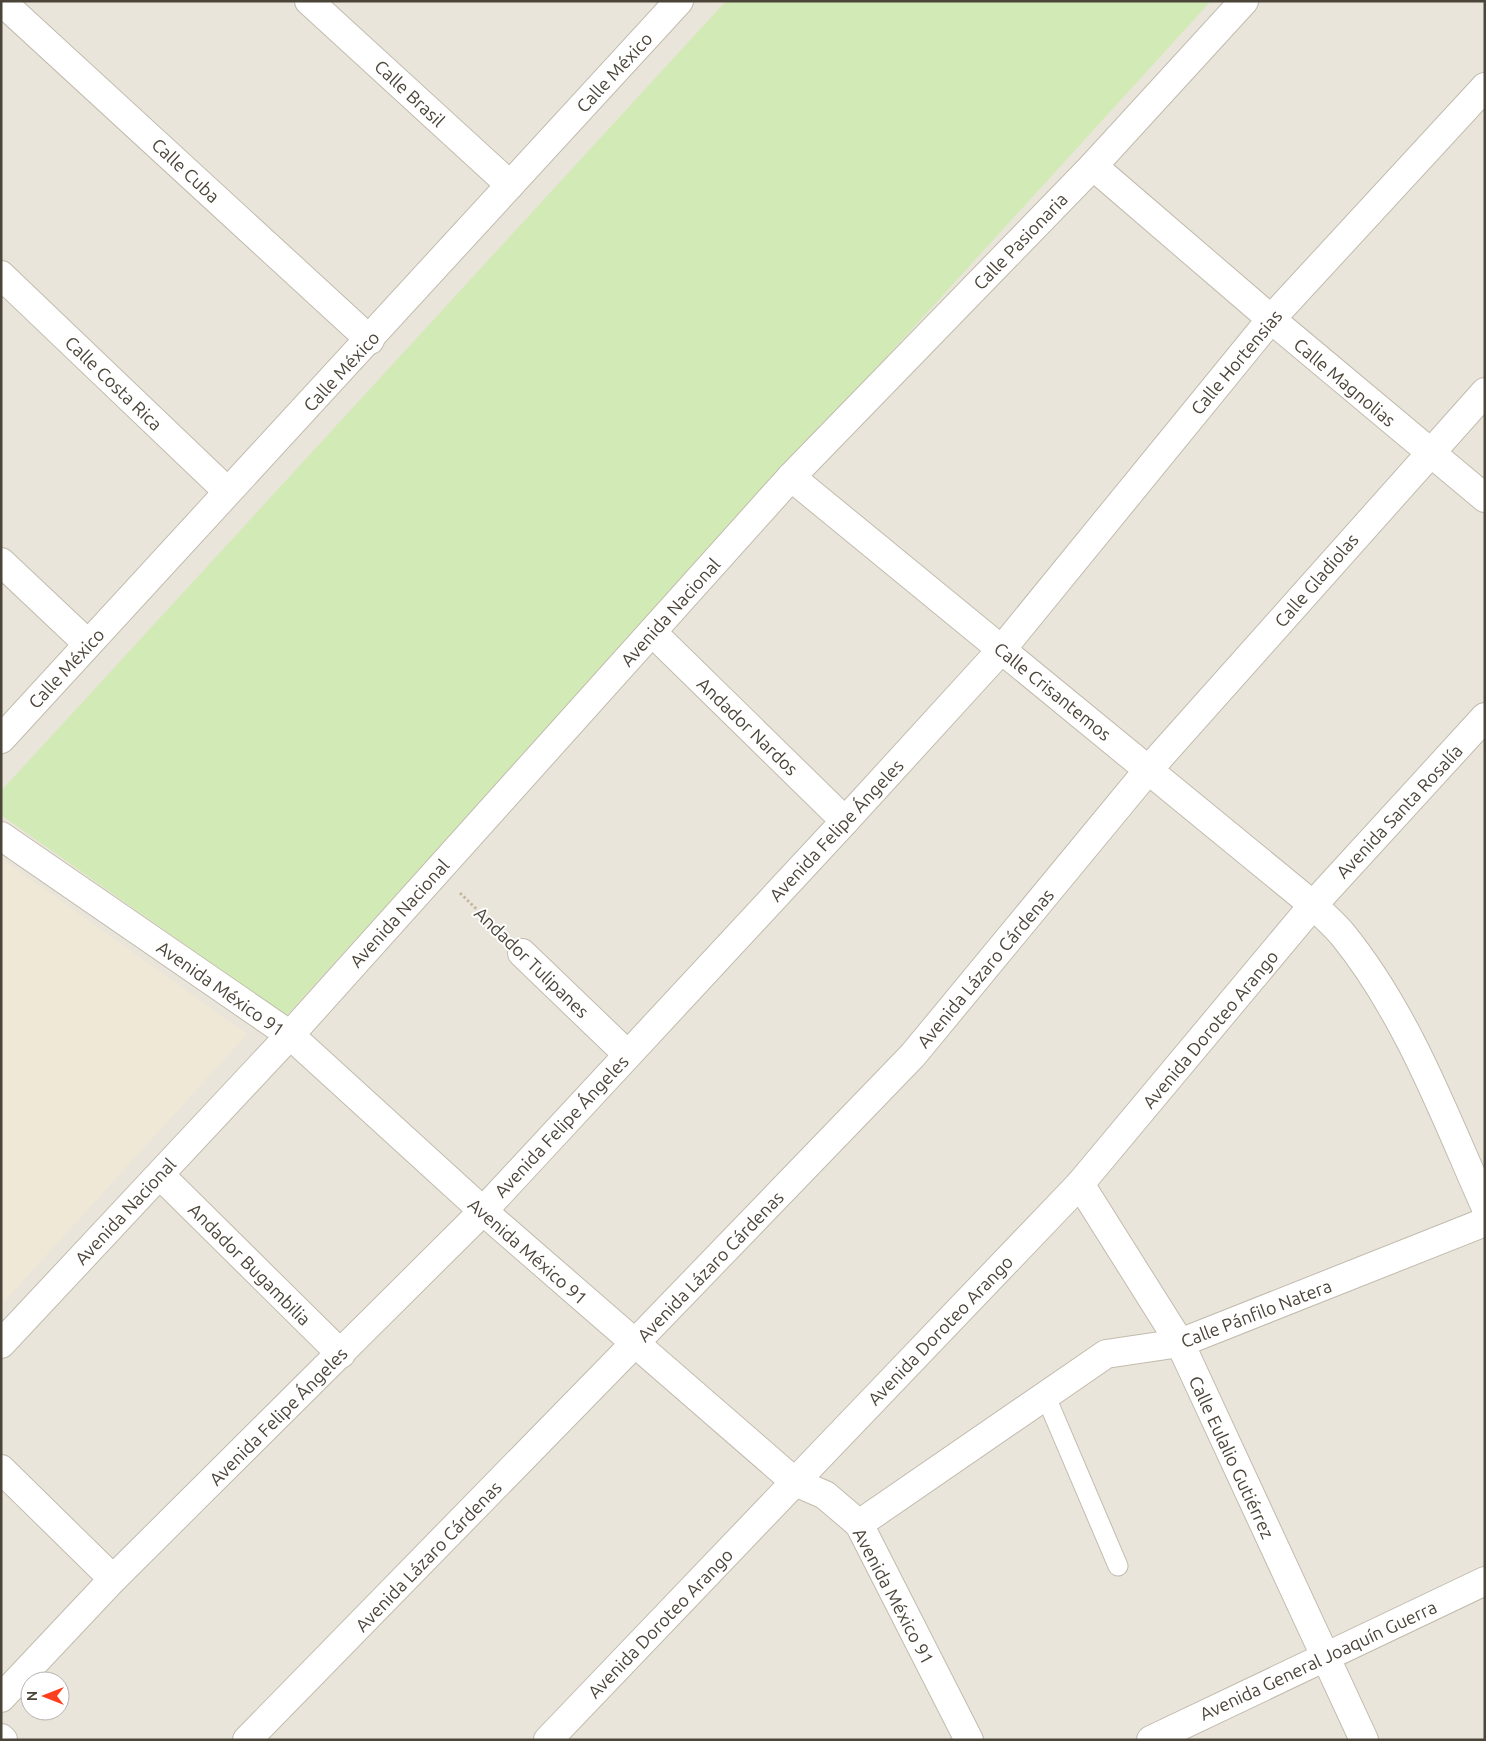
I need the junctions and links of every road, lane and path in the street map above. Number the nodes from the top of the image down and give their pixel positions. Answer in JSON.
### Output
{"nodes":[{"id":1,"x":1,"y":1,"type":"edge"},
{"id":2,"x":309,"y":1,"type":"edge"},
{"id":3,"x":679,"y":1,"type":"edge"},
{"id":4,"x":1244,"y":1,"type":"edge"},
{"id":5,"x":1485,"y":87,"type":"edge"},
{"id":6,"x":1093,"y":166,"type":"junction"},
{"id":7,"x":510,"y":185,"type":"junction"},
{"id":8,"x":1,"y":275,"type":"edge"},
{"id":9,"x":1271,"y":319,"type":"junction"},
{"id":10,"x":370,"y":340,"type":"junction"},
{"id":11,"x":1485,"y":392,"type":"edge"},
{"id":12,"x":1429,"y":452,"type":"junction"},
{"id":13,"x":792,"y":477,"type":"junction"},
{"id":14,"x":227,"y":491,"type":"junction"},
{"id":15,"x":1485,"y":498,"type":"edge"},
{"id":16,"x":1,"y":562,"type":"edge"},
{"id":17,"x":652,"y":632,"type":"junction"},
{"id":18,"x":88,"y":644,"type":"junction"},
{"id":19,"x":1002,"y":649,"type":"junction"},
{"id":20,"x":1485,"y":717,"type":"edge"},
{"id":21,"x":1,"y":739,"type":"edge"},
{"id":22,"x":1149,"y":769,"type":"junction"},
{"id":23,"x":845,"y":821,"type":"junction"},
{"id":24,"x":1,"y":836,"type":"edge"},
{"id":25,"x":437,"y":871,"type":"junction"},
{"id":26,"x":1313,"y":905,"type":"junction"},
{"id":27,"x":522,"y":953,"type":"joint"},
{"id":28,"x":290,"y":1035,"type":"junction"},
{"id":29,"x":628,"y":1054,"type":"junction"},
{"id":30,"x":160,"y":1175,"type":"junction"},
{"id":31,"x":1080,"y":1184,"type":"junction"},
{"id":32,"x":1485,"y":1206,"type":"edge"},
{"id":33,"x":483,"y":1211,"type":"junction"},
{"id":34,"x":1485,"y":1222,"type":"edge"},
{"id":35,"x":1180,"y":1343,"type":"junction"},
{"id":36,"x":1,"y":1344,"type":"edge"},
{"id":37,"x":634,"y":1344,"type":"junction"},
{"id":38,"x":341,"y":1354,"type":"junction"},
{"id":39,"x":1046,"y":1397,"type":"junction"},
{"id":40,"x":1,"y":1469,"type":"edge"},
{"id":41,"x":795,"y":1482,"type":"junction"},
{"id":42,"x":859,"y":1524,"type":"junction"},
{"id":43,"x":1118,"y":1566,"type":"dead end"},
{"id":44,"x":112,"y":1579,"type":"junction"},
{"id":45,"x":1485,"y":1581,"type":"edge"},
{"id":46,"x":1324,"y":1657,"type":"junction"},
{"id":47,"x":1,"y":1698,"type":"edge"},
{"id":48,"x":561,"y":1735,"type":"edge"},
{"id":49,"x":248,"y":1740,"type":"edge"},
{"id":50,"x":969,"y":1740,"type":"edge"},
{"id":51,"x":1151,"y":1740,"type":"edge"},
{"id":52,"x":1364,"y":1740,"type":"edge"}],
"edges":[{"from":1,"to":10,"type":"street","name":"Calle Cuba"},
{"from":2,"to":7,"type":"street","name":"Calle Brasil"},
{"from":3,"to":7,"type":"street","name":"Calle México"},
{"from":4,"to":6,"type":"street","name":"Calle Pasionaria"},
{"from":5,"to":9,"type":"street","name":"Calle Hortensias"},
{"from":6,"to":9,"type":"street","name":"Calle Magnolias"},
{"from":6,"to":13,"type":"street","name":"Calle Pasionaria"},
{"from":7,"to":10,"type":"street","name":"Calle México"},
{"from":8,"to":14,"type":"street","name":"Calle Costa Rica"},
{"from":9,"to":12,"type":"street","name":"Calle Magnolias"},
{"from":9,"to":19,"type":"street","name":"Calle Hortensias"},
{"from":10,"to":14,"type":"street","name":"Calle México"},
{"from":11,"to":12,"type":"street","name":"Calle Gladiolas"},
{"from":12,"to":15,"type":"street","name":"Calle Magnolias"},
{"from":12,"to":22,"type":"street","name":"Calle Gladiolas"},
{"from":13,"to":17,"type":"street","name":"Avenida Nacional"},
{"from":13,"to":19,"type":"street","name":"Calle Crisantemos"},
{"from":14,"to":18,"type":"street","name":"Calle México"},
{"from":16,"to":18,"type":"street"},
{"from":17,"to":23,"type":"street","name":"Andador Nardos"},
{"from":17,"to":25,"type":"street","name":"Avenida Nacional"},
{"from":18,"to":21,"type":"street","name":"Calle México"},
{"from":19,"to":22,"type":"street","name":"Calle Crisantemos"},
{"from":19,"to":23,"type":"street","name":"Avenida Felipe Ángeles"},
{"from":20,"to":26,"type":"street","name":"Avenida Santa Rosalía"},
{"from":22,"to":26,"type":"street","name":"Calle Crisantemos"},
{"from":22,"to":37,"type":"street","name":"Avenida Lázaro Cárdenas"},
{"from":23,"to":29,"type":"street","name":"Avenida Felipe Ángeles"},
{"from":24,"to":28,"type":"street","name":"Avenida México 91"},
{"from":25,"to":27,"type":"path","name":"Andador Tulipanes"},
{"from":25,"to":28,"type":"street","name":"Avenida Nacional"},
{"from":26,"to":31,"type":"street","name":"Avenida Doroteo Arango"},
{"from":26,"to":32,"type":"street","name":"Calle Crisantemos"},
{"from":27,"to":29,"type":"street","name":"Andador Tulipanes"},
{"from":28,"to":30,"type":"street","name":"Avenida Nacional"},
{"from":28,"to":33,"type":"street","name":"Avenida México 91"},
{"from":29,"to":33,"type":"street","name":"Avenida Felipe Ángeles"},
{"from":30,"to":36,"type":"street","name":"Avenida Nacional"},
{"from":30,"to":38,"type":"street","name":"Andador Bugambilia"},
{"from":31,"to":35,"type":"street","name":"Calle Eulalio Gutiérrez"},
{"from":31,"to":41,"type":"street","name":"Avenida Doroteo Arango"},
{"from":33,"to":37,"type":"street","name":"Avenida México 91"},
{"from":33,"to":38,"type":"street","name":"Avenida Felipe Ángeles"},
{"from":34,"to":35,"type":"street","name":"Calle Pánfilo Natera"},
{"from":35,"to":39,"type":"street","name":"Calle Pánfilo Natera"},
{"from":35,"to":46,"type":"street","name":"Calle Eulalio Gutiérrez"},
{"from":37,"to":41,"type":"street","name":"Avenida México 91"},
{"from":37,"to":49,"type":"street","name":"Avenida Lázaro Cárdenas"},
{"from":38,"to":44,"type":"street","name":"Avenida Felipe Ángeles"},
{"from":39,"to":42,"type":"street","name":"Calle Pánfilo Natera"},
{"from":39,"to":43,"type":"lane"},
{"from":40,"to":44,"type":"street"},
{"from":41,"to":42,"type":"street","name":"Avenida México 91"},
{"from":41,"to":48,"type":"street","name":"Avenida Doroteo Arango"},
{"from":42,"to":50,"type":"street","name":"Avenida México 91"},
{"from":44,"to":47,"type":"street","name":"Avenida Felipe Ángeles"},
{"from":45,"to":46,"type":"street","name":"Avenida General Joaquín Guerra"},
{"from":46,"to":51,"type":"street","name":"Avenida General Joaquín Guerra"},
{"from":46,"to":52,"type":"street","name":"Calle Eulalio Gutiérrez"}]}
